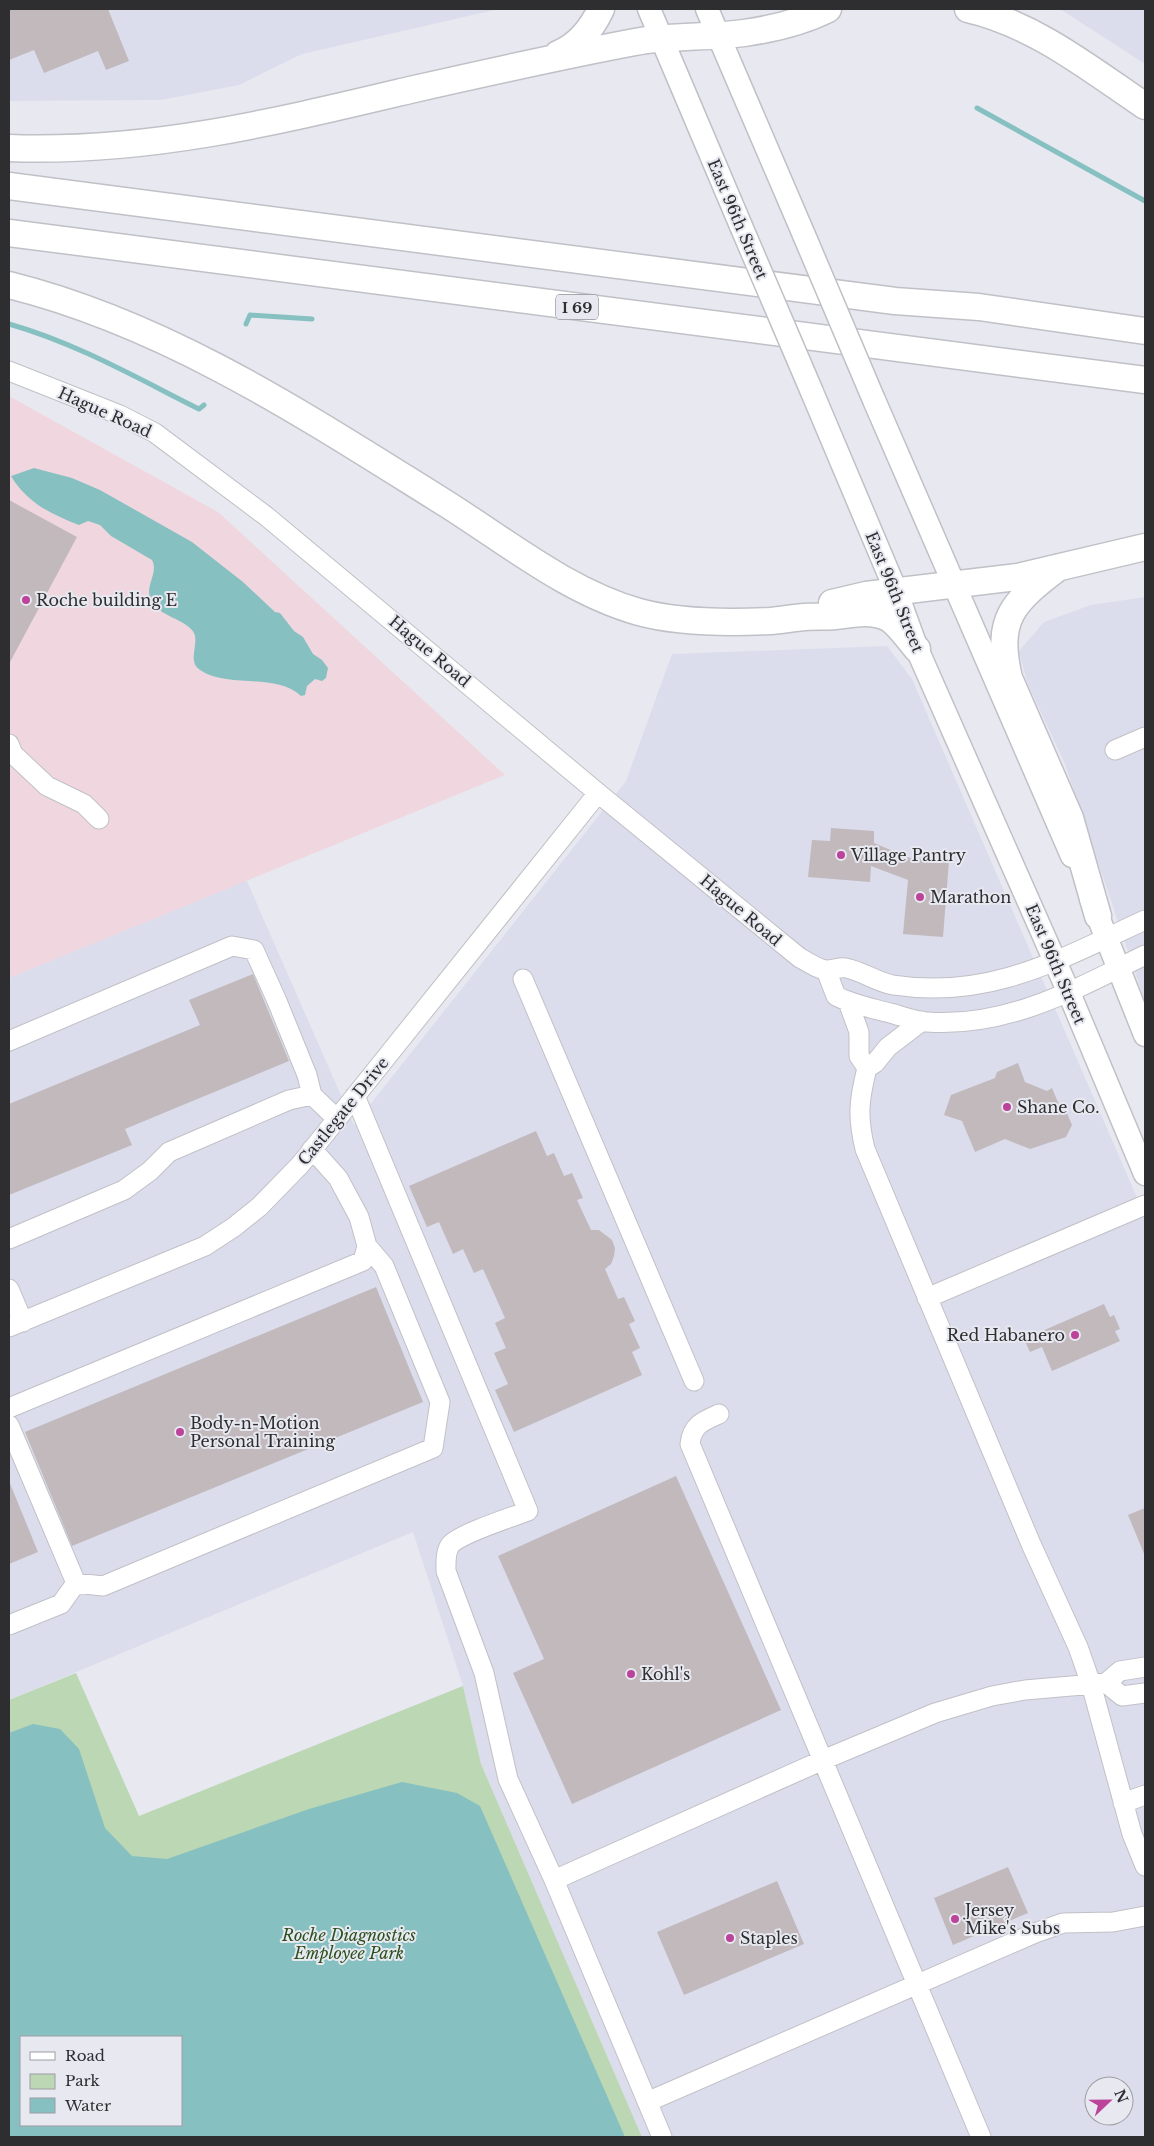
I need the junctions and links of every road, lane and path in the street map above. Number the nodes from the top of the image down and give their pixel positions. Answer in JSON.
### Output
{"nodes":[{"id":1,"x":601,"y":9,"type":"edge"},
{"id":2,"x":648,"y":9,"type":"edge"},
{"id":3,"x":707,"y":9,"type":"edge"},
{"id":4,"x":828,"y":9,"type":"edge"},
{"id":5,"x":968,"y":9,"type":"edge"},
{"id":6,"x":718,"y":34,"type":"junction"},
{"id":7,"x":661,"y":36,"type":"junction"},
{"id":8,"x":540,"y":61,"type":"junction"},
{"id":9,"x":1145,"y":106,"type":"edge"},
{"id":10,"x":9,"y":148,"type":"edge"},
{"id":11,"x":9,"y":186,"type":"edge"},
{"id":12,"x":9,"y":233,"type":"edge"},
{"id":13,"x":9,"y":285,"type":"edge"},
{"id":14,"x":1145,"y":331,"type":"edge"},
{"id":15,"x":9,"y":372,"type":"edge"},
{"id":16,"x":1145,"y":380,"type":"edge"},
{"id":17,"x":1145,"y":547,"type":"edge"},
{"id":18,"x":1058,"y":567,"type":"junction"},
{"id":19,"x":953,"y":586,"type":"junction"},
{"id":20,"x":896,"y":591,"type":"junction"},
{"id":21,"x":805,"y":617,"type":"junction"},
{"id":22,"x":917,"y":649,"type":"junction"},
{"id":23,"x":1145,"y":737,"type":"edge"},
{"id":24,"x":9,"y":744,"type":"edge"},
{"id":25,"x":1115,"y":750,"type":"dead end"},
{"id":26,"x":598,"y":793,"type":"junction"},
{"id":27,"x":100,"y":819,"type":"dead end"},
{"id":28,"x":1145,"y":920,"type":"edge"},
{"id":29,"x":1102,"y":928,"type":"junction"},
{"id":30,"x":1145,"y":954,"type":"edge"},
{"id":31,"x":1055,"y":961,"type":"junction"},
{"id":32,"x":1118,"y":968,"type":"junction"},
{"id":33,"x":826,"y":970,"type":"junction"},
{"id":34,"x":523,"y":979,"type":"dead end"},
{"id":35,"x":1068,"y":992,"type":"junction"},
{"id":36,"x":848,"y":1002,"type":"junction"},
{"id":37,"x":922,"y":1021,"type":"junction"},
{"id":38,"x":1145,"y":1035,"type":"edge"},
{"id":39,"x":9,"y":1042,"type":"edge"},
{"id":40,"x":867,"y":1068,"type":"junction"},
{"id":41,"x":312,"y":1095,"type":"junction"},
{"id":42,"x":355,"y":1096,"type":"junction"},
{"id":43,"x":337,"y":1119,"type":"junction"},
{"id":44,"x":312,"y":1149,"type":"junction"},
{"id":45,"x":1145,"y":1174,"type":"edge"},
{"id":46,"x":1145,"y":1205,"type":"edge"},
{"id":47,"x":9,"y":1239,"type":"edge"},
{"id":48,"x":367,"y":1246,"type":"junction"},
{"id":49,"x":9,"y":1289,"type":"edge"},
{"id":50,"x":927,"y":1298,"type":"junction"},
{"id":51,"x":16,"y":1324,"type":"edge"},
{"id":52,"x":694,"y":1381,"type":"dead end"},
{"id":53,"x":9,"y":1408,"type":"edge"},
{"id":54,"x":719,"y":1414,"type":"dead end"},
{"id":55,"x":9,"y":1425,"type":"edge"},
{"id":56,"x":76,"y":1583,"type":"junction"},
{"id":57,"x":9,"y":1625,"type":"edge"},
{"id":58,"x":1145,"y":1666,"type":"edge"},
{"id":59,"x":1098,"y":1683,"type":"junction"},
{"id":60,"x":1145,"y":1693,"type":"edge"},
{"id":61,"x":823,"y":1760,"type":"junction"},
{"id":62,"x":1145,"y":1795,"type":"edge"},
{"id":63,"x":1124,"y":1803,"type":"junction"},
{"id":64,"x":1145,"y":1866,"type":"edge"},
{"id":65,"x":554,"y":1880,"type":"junction"},
{"id":66,"x":1145,"y":1916,"type":"edge"},
{"id":67,"x":918,"y":1985,"type":"junction"},
{"id":68,"x":647,"y":2102,"type":"junction"},
{"id":69,"x":662,"y":2137,"type":"edge"},
{"id":70,"x":981,"y":2137,"type":"edge"}],
"edges":[{"from":1,"to":8,"type":"highway"},
{"from":2,"to":7,"type":"main road","name":"East 96th Street"},
{"from":3,"to":6,"type":"main road"},
{"from":4,"to":6,"type":"highway"},
{"from":5,"to":9,"type":"highway"},
{"from":6,"to":7,"type":"highway"},
{"from":6,"to":19,"type":"main road","bridge":true},
{"from":7,"to":8,"type":"highway"},
{"from":7,"to":20,"type":"main road","name":"East 96th Street","bridge":true},
{"from":8,"to":10,"type":"highway"},
{"from":11,"to":14,"type":"highway"},
{"from":12,"to":16,"type":"highway","number":"I 69"},
{"from":13,"to":21,"type":"highway"},
{"from":15,"to":26,"type":"street","name":"Hague Road"},
{"from":17,"to":18,"type":"highway"},
{"from":18,"to":19,"type":"highway"},
{"from":18,"to":29,"type":"highway"},
{"from":19,"to":20,"type":"highway"},
{"from":19,"to":29,"type":"main road"},
{"from":20,"to":21,"type":"highway"},
{"from":20,"to":22,"type":"main road","name":"East 96th Street"},
{"from":21,"to":22,"type":"highway"},
{"from":22,"to":31,"type":"main road","name":"East 96th Street"},
{"from":23,"to":25,"type":"street"},
{"from":24,"to":27,"type":"street"},
{"from":26,"to":33,"type":"street","name":"Hague Road"},
{"from":26,"to":42,"type":"street","name":"Castlegate Drive"},
{"from":28,"to":29,"type":"street","name":"Hague Road"},
{"from":29,"to":31,"type":"street","name":"Hague Road"},
{"from":29,"to":32,"type":"main road"},
{"from":30,"to":32,"type":"street"},
{"from":31,"to":33,"type":"street","name":"Hague Road"},
{"from":31,"to":35,"type":"main road","name":"East 96th Street"},
{"from":32,"to":35,"type":"street"},
{"from":32,"to":38,"type":"main road"},
{"from":33,"to":36,"type":"street"},
{"from":34,"to":52,"type":"street"},
{"from":35,"to":37,"type":"street"},
{"from":35,"to":45,"type":"main road","name":"East 96th Street"},
{"from":36,"to":37,"type":"street"},
{"from":36,"to":40,"type":"street"},
{"from":37,"to":40,"type":"street"},
{"from":39,"to":41,"type":"street"},
{"from":40,"to":50,"type":"street"},
{"from":41,"to":43,"type":"street"},
{"from":41,"to":47,"type":"street"},
{"from":42,"to":43,"type":"street","name":"Castlegate Drive"},
{"from":42,"to":65,"type":"street"},
{"from":43,"to":44,"type":"street","name":"Castlegate Drive"},
{"from":44,"to":48,"type":"street"},
{"from":44,"to":51,"type":"street","name":"Castlegate Drive"},
{"from":46,"to":50,"type":"street"},
{"from":48,"to":53,"type":"street"},
{"from":48,"to":56,"type":"street"},
{"from":49,"to":51,"type":"street"},
{"from":50,"to":59,"type":"street"},
{"from":54,"to":61,"type":"street"},
{"from":55,"to":56,"type":"street"},
{"from":56,"to":57,"type":"street"},
{"from":58,"to":59,"type":"street"},
{"from":59,"to":60,"type":"street"},
{"from":59,"to":61,"type":"street"},
{"from":59,"to":63,"type":"street"},
{"from":61,"to":65,"type":"street"},
{"from":61,"to":67,"type":"street"},
{"from":62,"to":63,"type":"street"},
{"from":63,"to":64,"type":"street"},
{"from":65,"to":68,"type":"street"},
{"from":66,"to":67,"type":"street"},
{"from":67,"to":68,"type":"street"},
{"from":67,"to":70,"type":"street"},
{"from":68,"to":69,"type":"street"}]}
